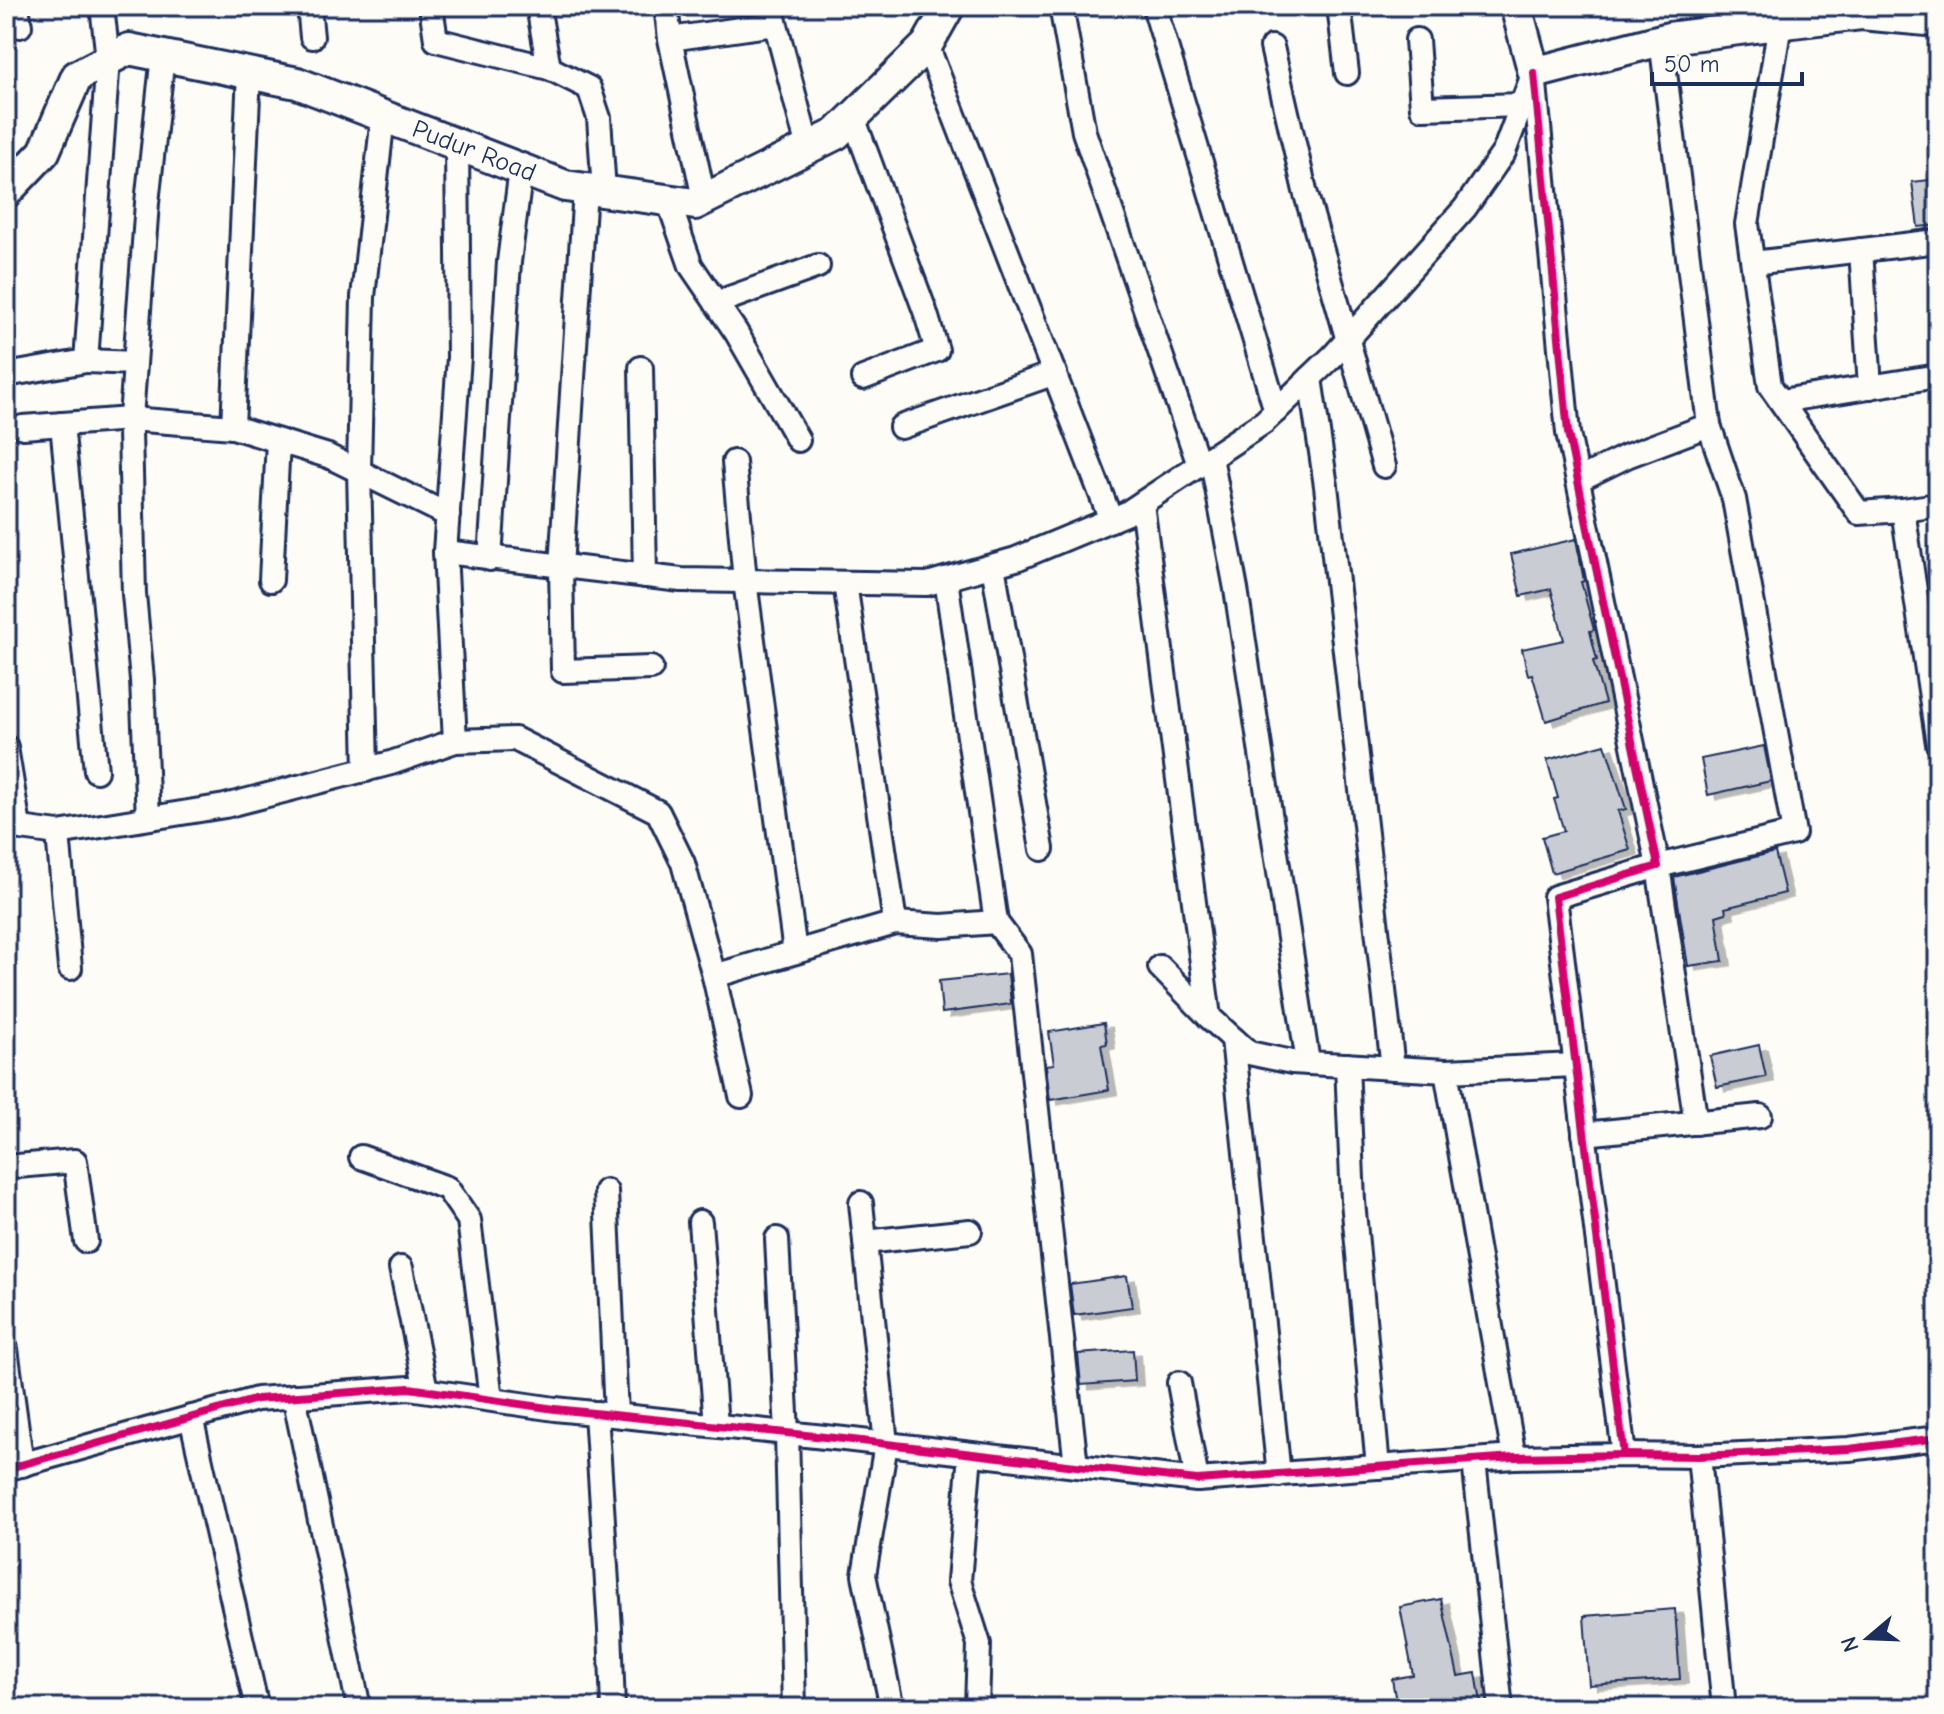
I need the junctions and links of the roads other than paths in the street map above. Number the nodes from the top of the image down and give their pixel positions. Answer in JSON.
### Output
{"nodes":[{"id":1,"x":102,"y":6,"type":"edge"},
{"id":2,"x":309,"y":6,"type":"edge"},
{"id":3,"x":431,"y":6,"type":"edge"},
{"id":4,"x":538,"y":6,"type":"edge"},
{"id":5,"x":666,"y":6,"type":"edge"},
{"id":6,"x":949,"y":6,"type":"edge"},
{"id":7,"x":1061,"y":6,"type":"edge"},
{"id":8,"x":1154,"y":6,"type":"edge"},
{"id":9,"x":1339,"y":6,"type":"edge"},
{"id":10,"x":1516,"y":6,"type":"edge"},
{"id":11,"x":1936,"y":6,"type":"edge"},
{"id":12,"x":773,"y":15,"type":"edge"},
{"id":13,"x":1938,"y":21,"type":"edge"},
{"id":14,"x":1780,"y":24,"type":"junction"},
{"id":15,"x":312,"y":37,"type":"dead end"},
{"id":16,"x":670,"y":39,"type":"junction"},
{"id":17,"x":1417,"y":40,"type":"dead end"},
{"id":18,"x":1661,"y":40,"type":"junction"},
{"id":19,"x":927,"y":45,"type":"junction"},
{"id":20,"x":1272,"y":47,"type":"dead end"},
{"id":21,"x":163,"y":55,"type":"junction"},
{"id":22,"x":108,"y":59,"type":"junction"},
{"id":23,"x":549,"y":68,"type":"junction"},
{"id":24,"x":249,"y":73,"type":"junction"},
{"id":25,"x":1347,"y":73,"type":"dead end"},
{"id":26,"x":1534,"y":73,"type":"junction"},
{"id":27,"x":1522,"y":105,"type":"junction"},
{"id":28,"x":383,"y":116,"type":"junction"},
{"id":29,"x":853,"y":117,"type":"junction"},
{"id":30,"x":457,"y":144,"type":"junction"},
{"id":31,"x":808,"y":148,"type":"junction"},
{"id":32,"x":521,"y":169,"type":"junction"},
{"id":33,"x":595,"y":190,"type":"junction"},
{"id":34,"x":6,"y":192,"type":"edge"},
{"id":35,"x":704,"y":199,"type":"junction"},
{"id":36,"x":668,"y":200,"type":"junction"},
{"id":37,"x":1938,"y":241,"type":"edge"},
{"id":38,"x":1861,"y":250,"type":"junction"},
{"id":39,"x":1753,"y":263,"type":"junction"},
{"id":40,"x":818,"y":266,"type":"dead end"},
{"id":41,"x":716,"y":303,"type":"junction"},
{"id":42,"x":1347,"y":340,"type":"junction"},
{"id":43,"x":86,"y":361,"type":"junction"},
{"id":44,"x":135,"y":363,"type":"junction"},
{"id":45,"x":641,"y":368,"type":"dead end"},
{"id":46,"x":1055,"y":373,"type":"junction"},
{"id":47,"x":6,"y":375,"type":"edge"},
{"id":48,"x":1938,"y":376,"type":"edge"},
{"id":49,"x":863,"y":378,"type":"dead end"},
{"id":50,"x":1310,"y":378,"type":"junction"},
{"id":51,"x":1870,"y":387,"type":"junction"},
{"id":52,"x":1781,"y":401,"type":"junction"},
{"id":53,"x":1276,"y":411,"type":"junction"},
{"id":54,"x":130,"y":419,"type":"junction"},
{"id":55,"x":62,"y":424,"type":"junction"},
{"id":56,"x":1709,"y":425,"type":"junction"},
{"id":57,"x":23,"y":427,"type":"dead end"},
{"id":58,"x":233,"y":427,"type":"junction"},
{"id":59,"x":901,"y":427,"type":"dead end"},
{"id":60,"x":798,"y":440,"type":"dead end"},
{"id":61,"x":278,"y":441,"type":"junction"},
{"id":62,"x":1205,"y":461,"type":"junction"},
{"id":63,"x":734,"y":462,"type":"dead end"},
{"id":64,"x":1384,"y":466,"type":"dead end"},
{"id":65,"x":359,"y":470,"type":"junction"},
{"id":66,"x":1578,"y":480,"type":"junction"},
{"id":67,"x":1142,"y":504,"type":"junction"},
{"id":68,"x":1938,"y":505,"type":"edge"},
{"id":69,"x":1903,"y":510,"type":"junction"},
{"id":70,"x":448,"y":515,"type":"junction"},
{"id":71,"x":1111,"y":520,"type":"junction"},
{"id":72,"x":445,"y":552,"type":"junction"},
{"id":73,"x":490,"y":559,"type":"junction"},
{"id":74,"x":993,"y":566,"type":"junction"},
{"id":75,"x":561,"y":567,"type":"junction"},
{"id":76,"x":645,"y":576,"type":"junction"},
{"id":77,"x":946,"y":579,"type":"junction"},
{"id":78,"x":271,"y":580,"type":"dead end"},
{"id":79,"x":745,"y":581,"type":"junction"},
{"id":80,"x":845,"y":583,"type":"junction"},
{"id":81,"x":651,"y":668,"type":"dead end"},
{"id":82,"x":455,"y":741,"type":"junction"},
{"id":83,"x":1938,"y":744,"type":"edge"},
{"id":84,"x":6,"y":747,"type":"edge"},
{"id":85,"x":366,"y":770,"type":"junction"},
{"id":86,"x":96,"y":771,"type":"dead end"},
{"id":87,"x":148,"y":818,"type":"junction"},
{"id":88,"x":12,"y":826,"type":"edge"},
{"id":89,"x":58,"y":833,"type":"junction"},
{"id":90,"x":1042,"y":849,"type":"dead end"},
{"id":91,"x":1658,"y":866,"type":"junction"},
{"id":92,"x":996,"y":922,"type":"junction"},
{"id":93,"x":895,"y":923,"type":"junction"},
{"id":94,"x":795,"y":952,"type":"junction"},
{"id":95,"x":1160,"y":967,"type":"dead end"},
{"id":96,"x":70,"y":968,"type":"dead end"},
{"id":97,"x":714,"y":976,"type":"junction"},
{"id":98,"x":1209,"y":1017,"type":"junction"},
{"id":99,"x":1233,"y":1039,"type":"junction"},
{"id":100,"x":1308,"y":1063,"type":"junction"},
{"id":101,"x":1347,"y":1065,"type":"junction"},
{"id":102,"x":1576,"y":1065,"type":"junction"},
{"id":103,"x":1393,"y":1068,"type":"junction"},
{"id":104,"x":1446,"y":1071,"type":"junction"},
{"id":105,"x":741,"y":1096,"type":"dead end"},
{"id":106,"x":1760,"y":1116,"type":"dead end"},
{"id":107,"x":1696,"y":1123,"type":"junction"},
{"id":108,"x":1584,"y":1134,"type":"junction"},
{"id":109,"x":361,"y":1157,"type":"dead end"},
{"id":110,"x":6,"y":1167,"type":"edge"},
{"id":111,"x":606,"y":1191,"type":"dead end"},
{"id":112,"x":861,"y":1203,"type":"dead end"},
{"id":113,"x":700,"y":1222,"type":"dead end"},
{"id":114,"x":970,"y":1231,"type":"dead end"},
{"id":115,"x":777,"y":1239,"type":"dead end"},
{"id":116,"x":86,"y":1241,"type":"dead end"},
{"id":117,"x":865,"y":1242,"type":"junction"},
{"id":118,"x":401,"y":1268,"type":"dead end"},
{"id":119,"x":6,"y":1349,"type":"edge"},
{"id":120,"x":1179,"y":1383,"type":"dead end"},
{"id":121,"x":426,"y":1390,"type":"junction"},
{"id":122,"x":294,"y":1396,"type":"junction"},
{"id":123,"x":491,"y":1399,"type":"junction"},
{"id":124,"x":606,"y":1414,"type":"junction"},
{"id":125,"x":191,"y":1417,"type":"junction"},
{"id":126,"x":716,"y":1425,"type":"junction"},
{"id":127,"x":787,"y":1433,"type":"junction"},
{"id":128,"x":1938,"y":1438,"type":"edge"},
{"id":129,"x":886,"y":1444,"type":"junction"},
{"id":130,"x":970,"y":1454,"type":"junction"},
{"id":131,"x":1624,"y":1455,"type":"junction"},
{"id":132,"x":1699,"y":1456,"type":"junction"},
{"id":133,"x":1514,"y":1457,"type":"junction"},
{"id":134,"x":1474,"y":1461,"type":"junction"},
{"id":135,"x":1076,"y":1466,"type":"junction"},
{"id":136,"x":14,"y":1467,"type":"edge"},
{"id":137,"x":1378,"y":1467,"type":"junction"},
{"id":138,"x":1279,"y":1475,"type":"junction"},
{"id":139,"x":1197,"y":1480,"type":"junction"},
{"id":140,"x":257,"y":1708,"type":"edge"},
{"id":141,"x":359,"y":1708,"type":"edge"},
{"id":142,"x":613,"y":1708,"type":"edge"},
{"id":143,"x":794,"y":1708,"type":"edge"},
{"id":144,"x":892,"y":1708,"type":"edge"},
{"id":145,"x":977,"y":1708,"type":"edge"},
{"id":146,"x":1501,"y":1708,"type":"edge"},
{"id":147,"x":1724,"y":1708,"type":"edge"}],
"edges":[{"from":1,"to":22,"type":"street"},
{"from":2,"to":15,"type":"street"},
{"from":3,"to":23,"type":"street"},
{"from":4,"to":23,"type":"street"},
{"from":5,"to":16,"type":"street"},
{"from":6,"to":19,"type":"street","name":"Pudur Road"},
{"from":7,"to":62,"type":"street"},
{"from":8,"to":53,"type":"street"},
{"from":9,"to":25,"type":"street"},
{"from":10,"to":26,"type":"street"},
{"from":11,"to":13,"type":"street"},
{"from":12,"to":16,"type":"street"},
{"from":12,"to":31,"type":"street"},
{"from":13,"to":14,"type":"street"},
{"from":14,"to":18,"type":"street"},
{"from":14,"to":39,"type":"street"},
{"from":16,"to":35,"type":"street"},
{"from":17,"to":27,"type":"street"},
{"from":18,"to":26,"type":"street"},
{"from":18,"to":56,"type":"street"},
{"from":19,"to":29,"type":"street","name":"Pudur Road"},
{"from":19,"to":46,"type":"street"},
{"from":20,"to":42,"type":"street"},
{"from":21,"to":22,"type":"street","name":"Pudur Road"},
{"from":21,"to":24,"type":"street","name":"Pudur Road"},
{"from":21,"to":44,"type":"street"},
{"from":22,"to":34,"type":"street","name":"Pudur Road"},
{"from":22,"to":43,"type":"street"},
{"from":23,"to":33,"type":"street"},
{"from":24,"to":28,"type":"street","name":"Pudur Road"},
{"from":24,"to":58,"type":"street"},
{"from":26,"to":27,"type":"street"},
{"from":26,"to":66,"type":"street"},
{"from":27,"to":42,"type":"street"},
{"from":28,"to":30,"type":"street","name":"Pudur Road"},
{"from":28,"to":65,"type":"street"},
{"from":29,"to":31,"type":"street","name":"Pudur Road"},
{"from":29,"to":49,"type":"street"},
{"from":30,"to":32,"type":"street","name":"Pudur Road"},
{"from":30,"to":70,"type":"street"},
{"from":31,"to":35,"type":"street","name":"Pudur Road"},
{"from":32,"to":33,"type":"street","name":"Pudur Road"},
{"from":32,"to":73,"type":"street"},
{"from":33,"to":36,"type":"street","name":"Pudur Road"},
{"from":33,"to":75,"type":"street"},
{"from":35,"to":36,"type":"street","name":"Pudur Road"},
{"from":36,"to":41,"type":"street"},
{"from":37,"to":38,"type":"street"},
{"from":38,"to":39,"type":"street"},
{"from":38,"to":51,"type":"street"},
{"from":39,"to":52,"type":"street"},
{"from":40,"to":41,"type":"street"},
{"from":41,"to":60,"type":"street"},
{"from":42,"to":50,"type":"street"},
{"from":42,"to":64,"type":"street"},
{"from":43,"to":44,"type":"street"},
{"from":43,"to":47,"type":"street"},
{"from":44,"to":54,"type":"street"},
{"from":45,"to":76,"type":"street"},
{"from":46,"to":59,"type":"street"},
{"from":46,"to":71,"type":"street"},
{"from":48,"to":51,"type":"street"},
{"from":50,"to":53,"type":"street"},
{"from":50,"to":103,"type":"street"},
{"from":51,"to":52,"type":"street"},
{"from":52,"to":69,"type":"street"},
{"from":53,"to":62,"type":"street"},
{"from":54,"to":55,"type":"street"},
{"from":54,"to":58,"type":"street"},
{"from":54,"to":87,"type":"street"},
{"from":55,"to":57,"type":"street"},
{"from":55,"to":86,"type":"street"},
{"from":56,"to":66,"type":"street"},
{"from":56,"to":91,"type":"street"},
{"from":58,"to":61,"type":"street"},
{"from":61,"to":65,"type":"street"},
{"from":61,"to":78,"type":"street"},
{"from":62,"to":67,"type":"street"},
{"from":62,"to":100,"type":"street"},
{"from":63,"to":79,"type":"street"},
{"from":65,"to":70,"type":"street"},
{"from":65,"to":85,"type":"street"},
{"from":66,"to":91,"type":"street"},
{"from":67,"to":71,"type":"street"},
{"from":67,"to":98,"type":"street"},
{"from":68,"to":69,"type":"street"},
{"from":69,"to":83,"type":"street"},
{"from":70,"to":72,"type":"street"},
{"from":71,"to":74,"type":"street"},
{"from":72,"to":73,"type":"street"},
{"from":72,"to":82,"type":"street"},
{"from":73,"to":75,"type":"street"},
{"from":74,"to":77,"type":"street"},
{"from":74,"to":90,"type":"street"},
{"from":75,"to":76,"type":"street"},
{"from":75,"to":81,"type":"street"},
{"from":76,"to":79,"type":"street"},
{"from":77,"to":80,"type":"street"},
{"from":77,"to":92,"type":"street"},
{"from":79,"to":80,"type":"street"},
{"from":79,"to":94,"type":"street"},
{"from":80,"to":93,"type":"street"},
{"from":82,"to":85,"type":"street"},
{"from":82,"to":97,"type":"street"},
{"from":84,"to":88,"type":"street"},
{"from":85,"to":87,"type":"street"},
{"from":87,"to":89,"type":"street"},
{"from":88,"to":89,"type":"street"},
{"from":89,"to":96,"type":"street"},
{"from":91,"to":102,"type":"street"},
{"from":91,"to":107,"type":"street"},
{"from":92,"to":93,"type":"street"},
{"from":92,"to":135,"type":"street"},
{"from":93,"to":94,"type":"street"},
{"from":94,"to":97,"type":"street"},
{"from":95,"to":98,"type":"street"},
{"from":97,"to":105,"type":"street"},
{"from":98,"to":99,"type":"street"},
{"from":99,"to":100,"type":"street"},
{"from":99,"to":138,"type":"street"},
{"from":100,"to":101,"type":"street"},
{"from":101,"to":103,"type":"street"},
{"from":101,"to":137,"type":"street"},
{"from":102,"to":104,"type":"street"},
{"from":102,"to":108,"type":"street"},
{"from":103,"to":104,"type":"street"},
{"from":104,"to":133,"type":"street"},
{"from":106,"to":107,"type":"street"},
{"from":107,"to":108,"type":"street"},
{"from":108,"to":131,"type":"street"},
{"from":109,"to":123,"type":"street"},
{"from":110,"to":116,"type":"street"},
{"from":111,"to":124,"type":"street"},
{"from":112,"to":117,"type":"street"},
{"from":113,"to":126,"type":"street"},
{"from":114,"to":117,"type":"street"},
{"from":115,"to":127,"type":"street"},
{"from":117,"to":129,"type":"street"},
{"from":118,"to":121,"type":"street"},
{"from":119,"to":136,"type":"street"},
{"from":120,"to":139,"type":"street"},
{"from":121,"to":122,"type":"street"},
{"from":121,"to":123,"type":"street"},
{"from":122,"to":125,"type":"street"},
{"from":122,"to":141,"type":"street"},
{"from":123,"to":124,"type":"street"},
{"from":124,"to":126,"type":"street"},
{"from":124,"to":142,"type":"street"},
{"from":125,"to":136,"type":"street"},
{"from":125,"to":140,"type":"street"},
{"from":126,"to":127,"type":"street"},
{"from":127,"to":129,"type":"street"},
{"from":127,"to":143,"type":"street"},
{"from":128,"to":132,"type":"street"},
{"from":129,"to":130,"type":"street"},
{"from":129,"to":144,"type":"street"},
{"from":130,"to":135,"type":"street"},
{"from":130,"to":145,"type":"street"},
{"from":131,"to":132,"type":"street"},
{"from":131,"to":133,"type":"street"},
{"from":132,"to":147,"type":"street"},
{"from":133,"to":134,"type":"street"},
{"from":134,"to":137,"type":"street"},
{"from":134,"to":146,"type":"street"},
{"from":135,"to":139,"type":"street"},
{"from":137,"to":138,"type":"street"},
{"from":138,"to":139,"type":"street"}]}
